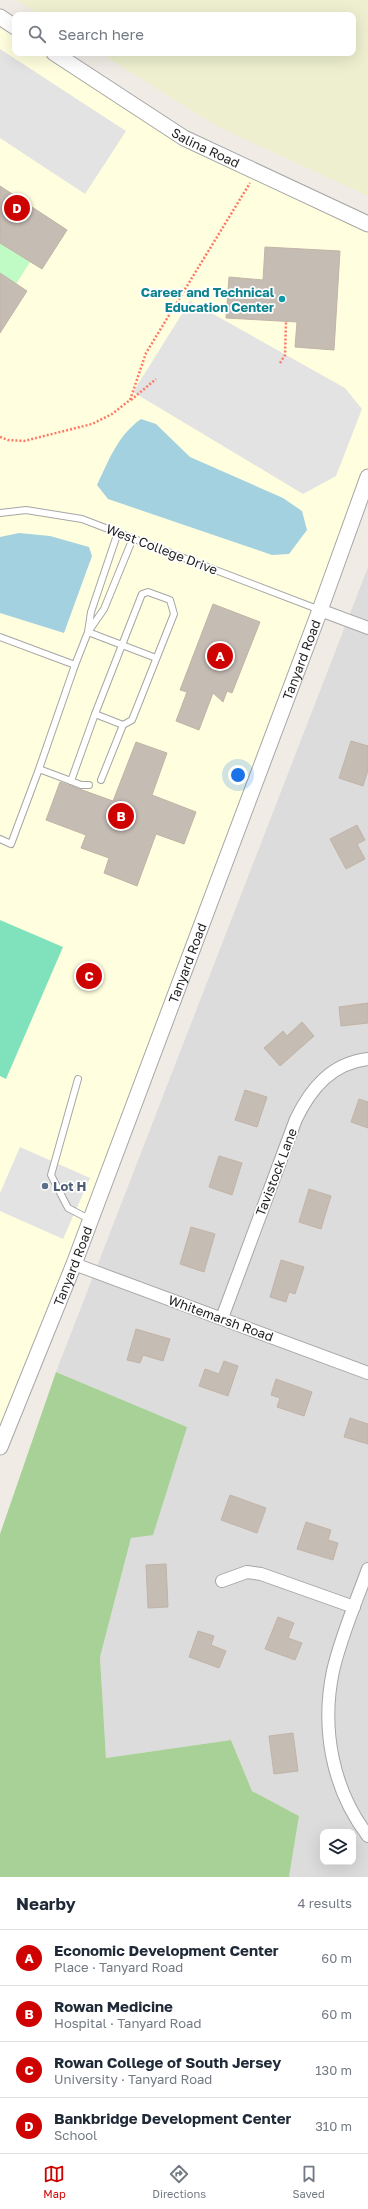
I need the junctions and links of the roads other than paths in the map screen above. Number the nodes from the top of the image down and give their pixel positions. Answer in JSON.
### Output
{"nodes":[{"id":1,"x":0,"y":17,"type":"edge"},
{"id":2,"x":12,"y":25,"type":"edge"},
{"id":3,"x":59,"y":56,"type":"edge"},
{"id":4,"x":368,"y":224,"type":"edge"},
{"id":5,"x":368,"y":477,"type":"edge"},
{"id":6,"x":0,"y":513,"type":"edge"},
{"id":7,"x":118,"y":532,"type":"junction"},
{"id":8,"x":133,"y":538,"type":"junction"},
{"id":9,"x":320,"y":610,"type":"junction"},
{"id":10,"x":368,"y":628,"type":"edge"},
{"id":11,"x":88,"y":632,"type":"junction"},
{"id":12,"x":0,"y":637,"type":"edge"},
{"id":13,"x":122,"y":645,"type":"junction"},
{"id":14,"x":156,"y":658,"type":"junction"},
{"id":15,"x":75,"y":665,"type":"junction"},
{"id":16,"x":95,"y":714,"type":"junction"},
{"id":17,"x":123,"y":725,"type":"junction"},
{"id":18,"x":39,"y":769,"type":"junction"},
{"id":19,"x":101,"y":780,"type":"dead end"},
{"id":20,"x":71,"y":781,"type":"junction"},
{"id":21,"x":89,"y":785,"type":"dead end"},
{"id":22,"x":0,"y":839,"type":"edge"},
{"id":23,"x":368,"y":1059,"type":"edge"},
{"id":24,"x":78,"y":1078,"type":"dead end"},
{"id":25,"x":91,"y":1220,"type":"junction"},
{"id":26,"x":74,"y":1264,"type":"junction"},
{"id":27,"x":222,"y":1318,"type":"junction"},
{"id":28,"x":368,"y":1373,"type":"edge"},
{"id":29,"x":0,"y":1447,"type":"edge"},
{"id":30,"x":368,"y":1569,"type":"edge"},
{"id":31,"x":222,"y":1581,"type":"dead end"},
{"id":32,"x":354,"y":1607,"type":"junction"},
{"id":33,"x":368,"y":1836,"type":"edge"}],
"edges":[{"from":1,"to":2,"type":"street"},
{"from":3,"to":4,"type":"street","name":"Salina Road"},
{"from":5,"to":9,"type":"street","name":"Tanyard Road"},
{"from":6,"to":7,"type":"lane","name":"West College Drive"},
{"from":7,"to":8,"type":"lane","name":"West College Drive"},
{"from":7,"to":11,"type":"lane"},
{"from":8,"to":9,"type":"lane","name":"West College Drive"},
{"from":8,"to":11,"type":"lane"},
{"from":9,"to":10,"type":"street"},
{"from":9,"to":25,"type":"street","name":"Tanyard Road"},
{"from":11,"to":13,"type":"lane"},
{"from":11,"to":15,"type":"lane"},
{"from":12,"to":15,"type":"lane"},
{"from":13,"to":14,"type":"lane"},
{"from":13,"to":14,"type":"lane"},
{"from":13,"to":16,"type":"lane"},
{"from":14,"to":17,"type":"lane"},
{"from":15,"to":18,"type":"lane"},
{"from":16,"to":17,"type":"lane"},
{"from":16,"to":20,"type":"lane"},
{"from":17,"to":19,"type":"lane"},
{"from":18,"to":20,"type":"lane"},
{"from":18,"to":22,"type":"lane"},
{"from":20,"to":21,"type":"lane"},
{"from":23,"to":27,"type":"street","name":"Tavistock Lane"},
{"from":24,"to":25,"type":"lane"},
{"from":25,"to":26,"type":"street","name":"Tanyard Road"},
{"from":26,"to":27,"type":"street","name":"Whitemarsh Road"},
{"from":26,"to":29,"type":"street","name":"Tanyard Road"},
{"from":27,"to":28,"type":"street","name":"Whitemarsh Road"},
{"from":30,"to":32,"type":"street"},
{"from":31,"to":32,"type":"street"},
{"from":32,"to":33,"type":"street"}]}
